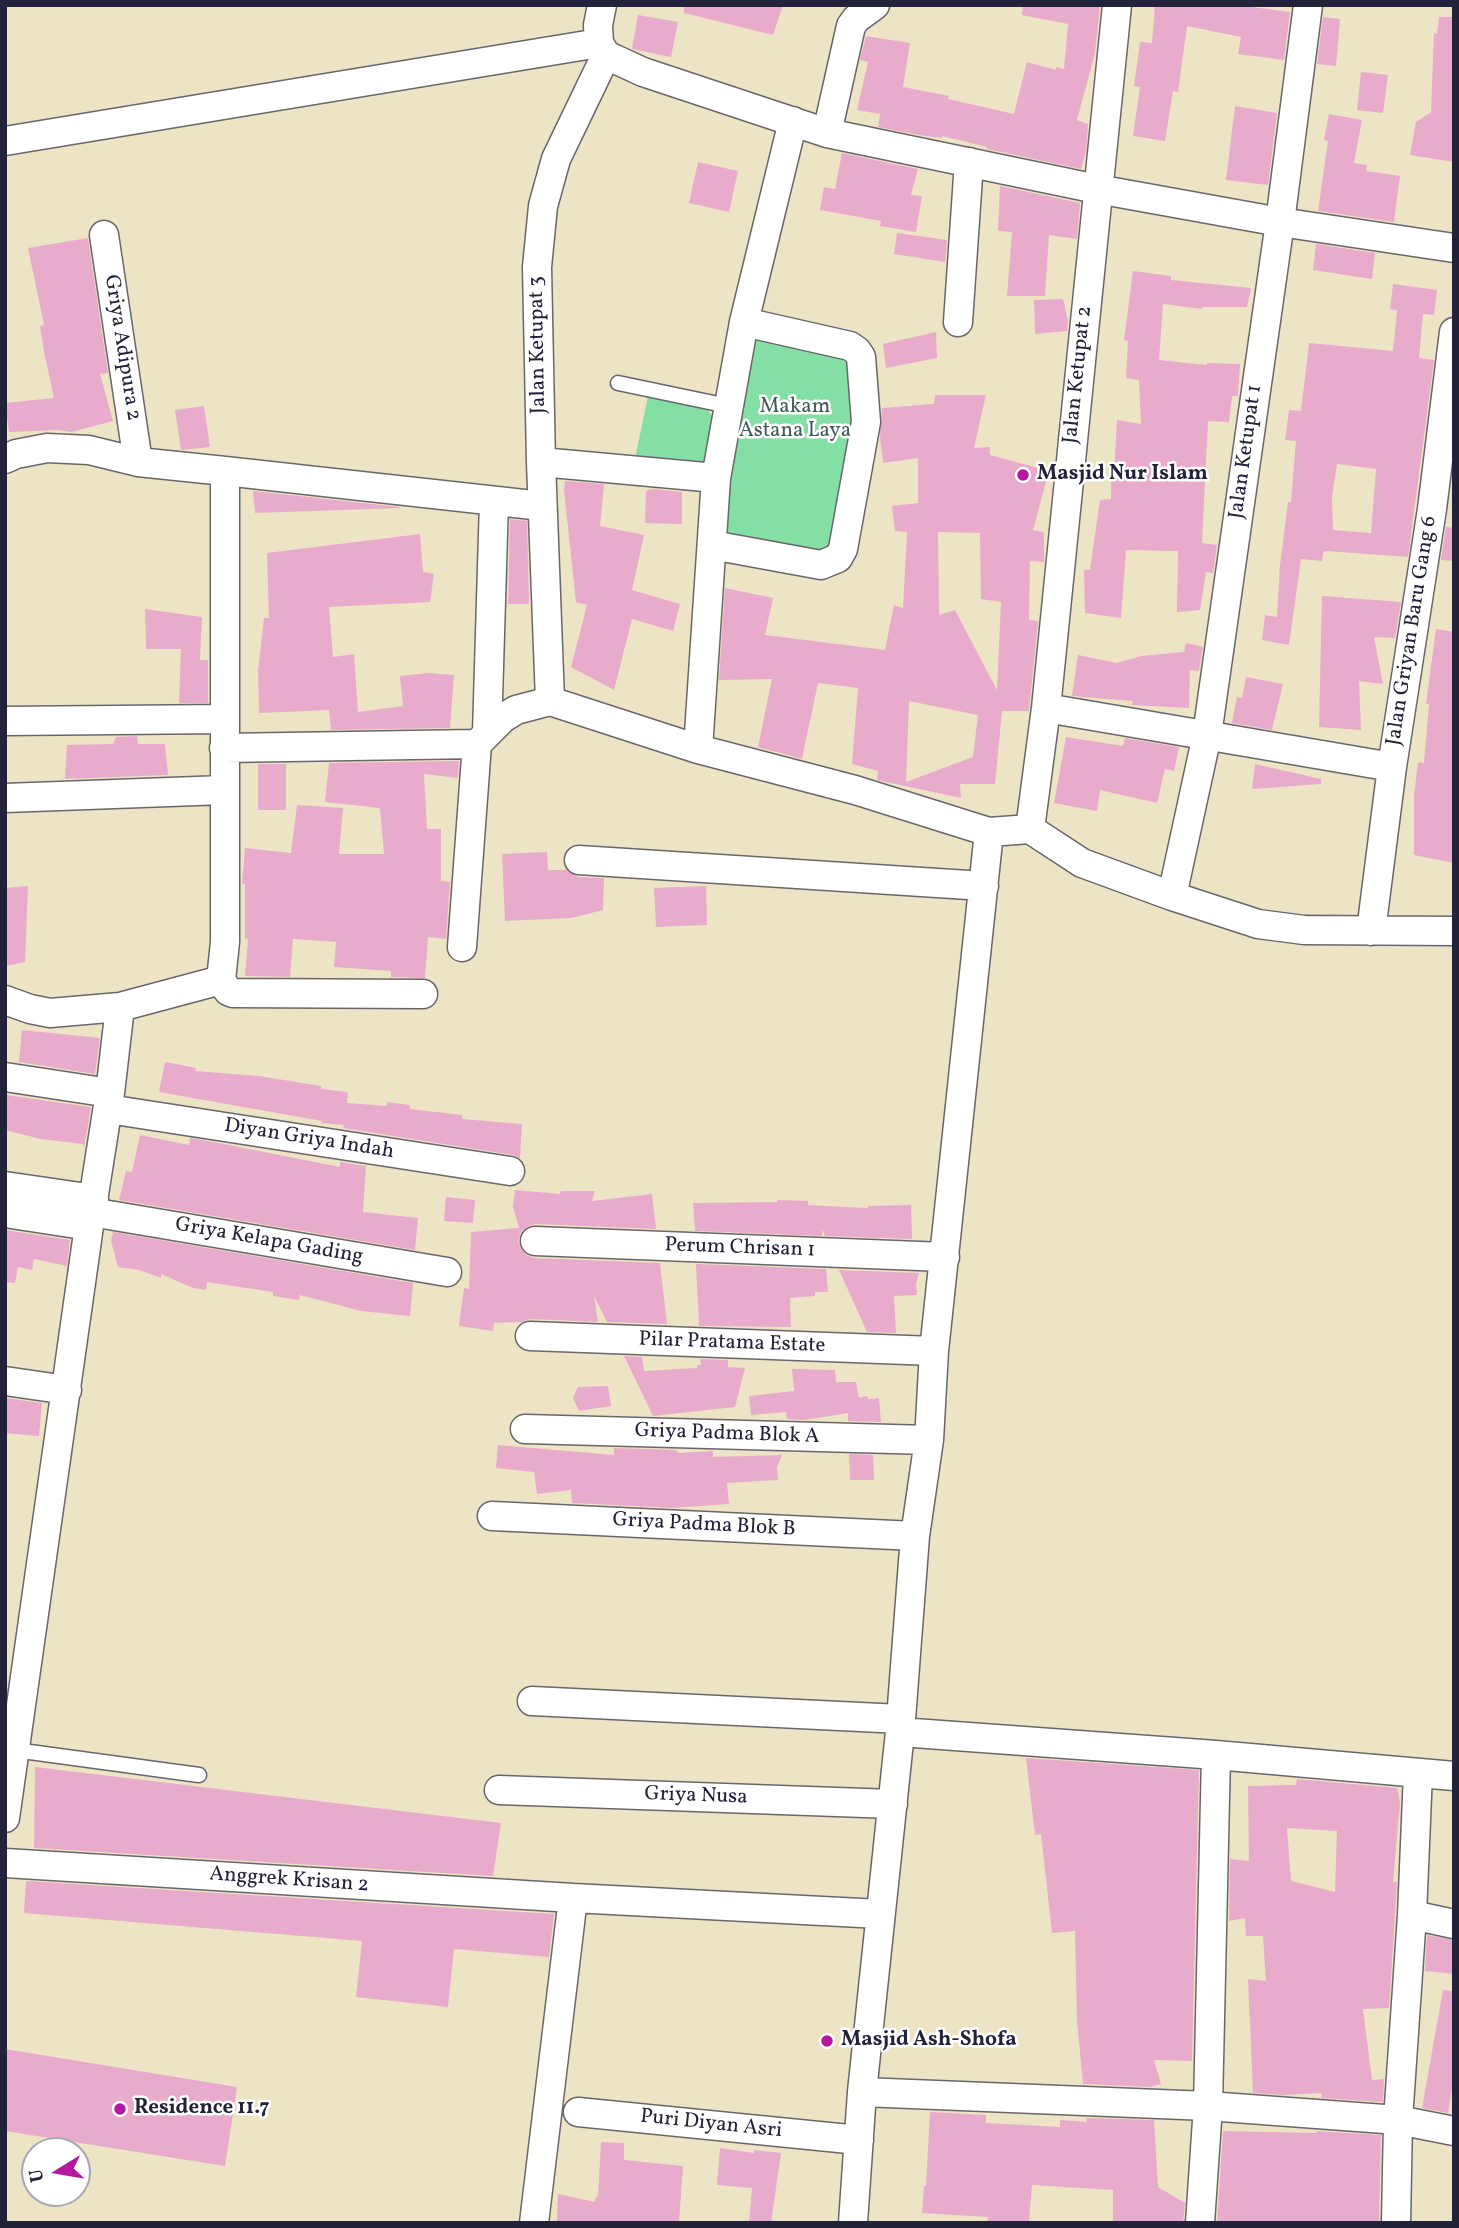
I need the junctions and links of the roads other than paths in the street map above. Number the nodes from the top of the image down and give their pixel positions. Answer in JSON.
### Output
{"nodes":[{"id":1,"x":602,"y":5,"type":"edge"},
{"id":2,"x":875,"y":5,"type":"edge"},
{"id":3,"x":1117,"y":5,"type":"edge"},
{"id":4,"x":1308,"y":5,"type":"edge"},
{"id":5,"x":603,"y":49,"type":"junction"},
{"id":6,"x":793,"y":121,"type":"junction"},
{"id":7,"x":827,"y":132,"type":"junction"},
{"id":8,"x":5,"y":141,"type":"edge"},
{"id":9,"x":969,"y":162,"type":"junction"},
{"id":10,"x":1097,"y":189,"type":"junction"},
{"id":11,"x":1280,"y":222,"type":"junction"},
{"id":12,"x":104,"y":235,"type":"dead end"},
{"id":13,"x":1454,"y":248,"type":"edge"},
{"id":14,"x":744,"y":322,"type":"junction"},
{"id":15,"x":958,"y":322,"type":"dead end"},
{"id":16,"x":1454,"y":332,"type":"edge"},
{"id":17,"x":618,"y":383,"type":"dead end"},
{"id":18,"x":729,"y":406,"type":"junction"},
{"id":19,"x":5,"y":459,"type":"edge"},
{"id":20,"x":138,"y":462,"type":"junction"},
{"id":21,"x":541,"y":462,"type":"junction"},
{"id":22,"x":225,"y":471,"type":"junction"},
{"id":23,"x":716,"y":478,"type":"junction"},
{"id":24,"x":494,"y":501,"type":"junction"},
{"id":25,"x":542,"y":506,"type":"junction"},
{"id":26,"x":1443,"y":510,"type":"edge"},
{"id":27,"x":712,"y":545,"type":"junction"},
{"id":28,"x":550,"y":701,"type":"junction"},
{"id":29,"x":1046,"y":708,"type":"junction"},
{"id":30,"x":225,"y":719,"type":"junction"},
{"id":31,"x":5,"y":721,"type":"edge"},
{"id":32,"x":1207,"y":735,"type":"junction"},
{"id":33,"x":482,"y":738,"type":"junction"},
{"id":34,"x":224,"y":748,"type":"junction"},
{"id":35,"x":698,"y":749,"type":"junction"},
{"id":36,"x":1391,"y":767,"type":"junction"},
{"id":37,"x":224,"y":790,"type":"junction"},
{"id":38,"x":5,"y":798,"type":"edge"},
{"id":39,"x":1030,"y":829,"type":"junction"},
{"id":40,"x":989,"y":832,"type":"junction"},
{"id":41,"x":579,"y":860,"type":"dead end"},
{"id":42,"x":984,"y":886,"type":"junction"},
{"id":43,"x":1172,"y":896,"type":"junction"},
{"id":44,"x":1371,"y":931,"type":"junction"},
{"id":45,"x":1454,"y":931,"type":"edge"},
{"id":46,"x":462,"y":947,"type":"dead end"},
{"id":47,"x":221,"y":980,"type":"junction"},
{"id":48,"x":424,"y":994,"type":"dead end"},
{"id":49,"x":5,"y":1000,"type":"edge"},
{"id":50,"x":120,"y":1007,"type":"junction"},
{"id":51,"x":5,"y":1077,"type":"edge"},
{"id":52,"x":109,"y":1101,"type":"junction"},
{"id":53,"x":510,"y":1171,"type":"dead end"},
{"id":54,"x":5,"y":1186,"type":"edge"},
{"id":55,"x":92,"y":1212,"type":"junction"},
{"id":56,"x":5,"y":1213,"type":"edge"},
{"id":57,"x":535,"y":1241,"type":"dead end"},
{"id":58,"x":945,"y":1257,"type":"junction"},
{"id":59,"x":447,"y":1272,"type":"dead end"},
{"id":60,"x":530,"y":1336,"type":"dead end"},
{"id":61,"x":934,"y":1352,"type":"junction"},
{"id":62,"x":5,"y":1381,"type":"edge"},
{"id":63,"x":67,"y":1390,"type":"junction"},
{"id":64,"x":525,"y":1429,"type":"dead end"},
{"id":65,"x":929,"y":1440,"type":"junction"},
{"id":66,"x":492,"y":1517,"type":"dead end"},
{"id":67,"x":915,"y":1536,"type":"junction"},
{"id":68,"x":14,"y":1687,"type":"edge"},
{"id":69,"x":531,"y":1701,"type":"dead end"},
{"id":70,"x":900,"y":1725,"type":"junction"},
{"id":71,"x":15,"y":1750,"type":"junction"},
{"id":72,"x":1216,"y":1755,"type":"junction"},
{"id":73,"x":1418,"y":1773,"type":"junction"},
{"id":74,"x":200,"y":1775,"type":"dead end"},
{"id":75,"x":1454,"y":1776,"type":"edge"},
{"id":76,"x":8,"y":1786,"type":"edge"},
{"id":77,"x":499,"y":1790,"type":"dead end"},
{"id":78,"x":893,"y":1804,"type":"junction"},
{"id":79,"x":5,"y":1818,"type":"edge"},
{"id":80,"x":5,"y":1863,"type":"edge"},
{"id":81,"x":573,"y":1898,"type":"junction"},
{"id":82,"x":880,"y":1914,"type":"junction"},
{"id":83,"x":1412,"y":1915,"type":"junction"},
{"id":84,"x":1454,"y":1924,"type":"edge"},
{"id":85,"x":862,"y":2092,"type":"junction"},
{"id":86,"x":1208,"y":2106,"type":"junction"},
{"id":87,"x":578,"y":2112,"type":"dead end"},
{"id":88,"x":1398,"y":2120,"type":"junction"},
{"id":89,"x":1454,"y":2131,"type":"edge"},
{"id":90,"x":851,"y":2139,"type":"junction"},
{"id":91,"x":534,"y":2223,"type":"edge"},
{"id":92,"x":837,"y":2223,"type":"edge"},
{"id":93,"x":853,"y":2223,"type":"edge"},
{"id":94,"x":1200,"y":2223,"type":"edge"},
{"id":95,"x":1396,"y":2223,"type":"edge"}],
"edges":[{"from":1,"to":5,"type":"street","name":"Jalan Ketupat 3"},
{"from":2,"to":7,"type":"street"},
{"from":3,"to":10,"type":"street","name":"Jalan Ketupat 2"},
{"from":4,"to":11,"type":"street","name":"Jalan Ketupat 1"},
{"from":5,"to":6,"type":"street"},
{"from":5,"to":8,"type":"street"},
{"from":5,"to":21,"type":"street","name":"Jalan Ketupat 3"},
{"from":6,"to":7,"type":"street"},
{"from":6,"to":14,"type":"street"},
{"from":7,"to":9,"type":"street"},
{"from":9,"to":10,"type":"street"},
{"from":9,"to":15,"type":"street"},
{"from":10,"to":11,"type":"street"},
{"from":10,"to":29,"type":"street","name":"Jalan Ketupat 2"},
{"from":11,"to":13,"type":"street"},
{"from":11,"to":32,"type":"street","name":"Jalan Ketupat 1"},
{"from":12,"to":20,"type":"street","name":"Griya Adipura 2"},
{"from":14,"to":18,"type":"street"},
{"from":14,"to":27,"type":"street"},
{"from":16,"to":26,"type":"street","name":"Jalan Griyan Baru Gang 6"},
{"from":17,"to":18,"type":"lane"},
{"from":18,"to":23,"type":"street"},
{"from":19,"to":20,"type":"street"},
{"from":20,"to":22,"type":"street"},
{"from":21,"to":23,"type":"street"},
{"from":21,"to":25,"type":"street","name":"Jalan Ketupat 3"},
{"from":22,"to":24,"type":"street"},
{"from":22,"to":30,"type":"street"},
{"from":23,"to":27,"type":"street"},
{"from":24,"to":25,"type":"street"},
{"from":24,"to":33,"type":"street"},
{"from":25,"to":28,"type":"street","name":"Jalan Ketupat 3"},
{"from":26,"to":36,"type":"street","name":"Jalan Griyan Baru Gang 6"},
{"from":27,"to":35,"type":"street"},
{"from":28,"to":33,"type":"street"},
{"from":28,"to":35,"type":"street"},
{"from":29,"to":32,"type":"street"},
{"from":29,"to":39,"type":"street","name":"Jalan Ketupat 2"},
{"from":30,"to":31,"type":"street"},
{"from":30,"to":34,"type":"street"},
{"from":32,"to":36,"type":"street"},
{"from":32,"to":43,"type":"street","name":"Jalan Ketupat 1"},
{"from":33,"to":34,"type":"street"},
{"from":33,"to":46,"type":"street"},
{"from":34,"to":37,"type":"street"},
{"from":35,"to":40,"type":"street"},
{"from":36,"to":44,"type":"street","name":"Jalan Griyan Baru Gang 6"},
{"from":37,"to":38,"type":"street"},
{"from":37,"to":47,"type":"street"},
{"from":39,"to":40,"type":"street"},
{"from":39,"to":43,"type":"street"},
{"from":40,"to":42,"type":"street"},
{"from":41,"to":42,"type":"street"},
{"from":42,"to":58,"type":"street"},
{"from":43,"to":44,"type":"street"},
{"from":44,"to":45,"type":"street"},
{"from":47,"to":48,"type":"street"},
{"from":47,"to":50,"type":"street"},
{"from":49,"to":50,"type":"street"},
{"from":50,"to":52,"type":"street"},
{"from":51,"to":52,"type":"street","name":"Diyan Griya Indah"},
{"from":52,"to":53,"type":"street","name":"Diyan Griya Indah"},
{"from":52,"to":55,"type":"street"},
{"from":54,"to":55,"type":"street"},
{"from":55,"to":56,"type":"street"},
{"from":55,"to":59,"type":"street","name":"Griya Kelapa Gading"},
{"from":55,"to":63,"type":"street"},
{"from":57,"to":58,"type":"street","name":"Perum Chrisan 1"},
{"from":58,"to":61,"type":"street"},
{"from":60,"to":61,"type":"street","name":"Pilar Pratama Estate"},
{"from":61,"to":65,"type":"street"},
{"from":62,"to":63,"type":"street"},
{"from":63,"to":68,"type":"street"},
{"from":64,"to":65,"type":"street","name":"Griya Padma Blok A"},
{"from":65,"to":67,"type":"street"},
{"from":66,"to":67,"type":"street","name":"Griya Padma Blok B"},
{"from":67,"to":70,"type":"street"},
{"from":68,"to":71,"type":"street"},
{"from":69,"to":70,"type":"street"},
{"from":70,"to":72,"type":"street"},
{"from":70,"to":78,"type":"street"},
{"from":71,"to":74,"type":"lane"},
{"from":71,"to":76,"type":"street"},
{"from":72,"to":73,"type":"street"},
{"from":72,"to":86,"type":"street"},
{"from":73,"to":75,"type":"street"},
{"from":73,"to":83,"type":"street"},
{"from":76,"to":79,"type":"street"},
{"from":77,"to":78,"type":"street","name":"Griya Nusa"},
{"from":78,"to":82,"type":"street"},
{"from":80,"to":81,"type":"street","name":"Anggrek Krisan 2"},
{"from":81,"to":82,"type":"street","name":"Anggrek Krisan 2"},
{"from":81,"to":91,"type":"street"},
{"from":82,"to":85,"type":"street"},
{"from":83,"to":84,"type":"street"},
{"from":83,"to":88,"type":"street"},
{"from":85,"to":86,"type":"street"},
{"from":85,"to":90,"type":"street"},
{"from":86,"to":88,"type":"street"},
{"from":86,"to":94,"type":"street"},
{"from":87,"to":90,"type":"street","name":"Puri Diyan Asri"},
{"from":88,"to":89,"type":"street"},
{"from":88,"to":95,"type":"street"},
{"from":90,"to":92,"type":"street"},
{"from":90,"to":93,"type":"street"}]}
